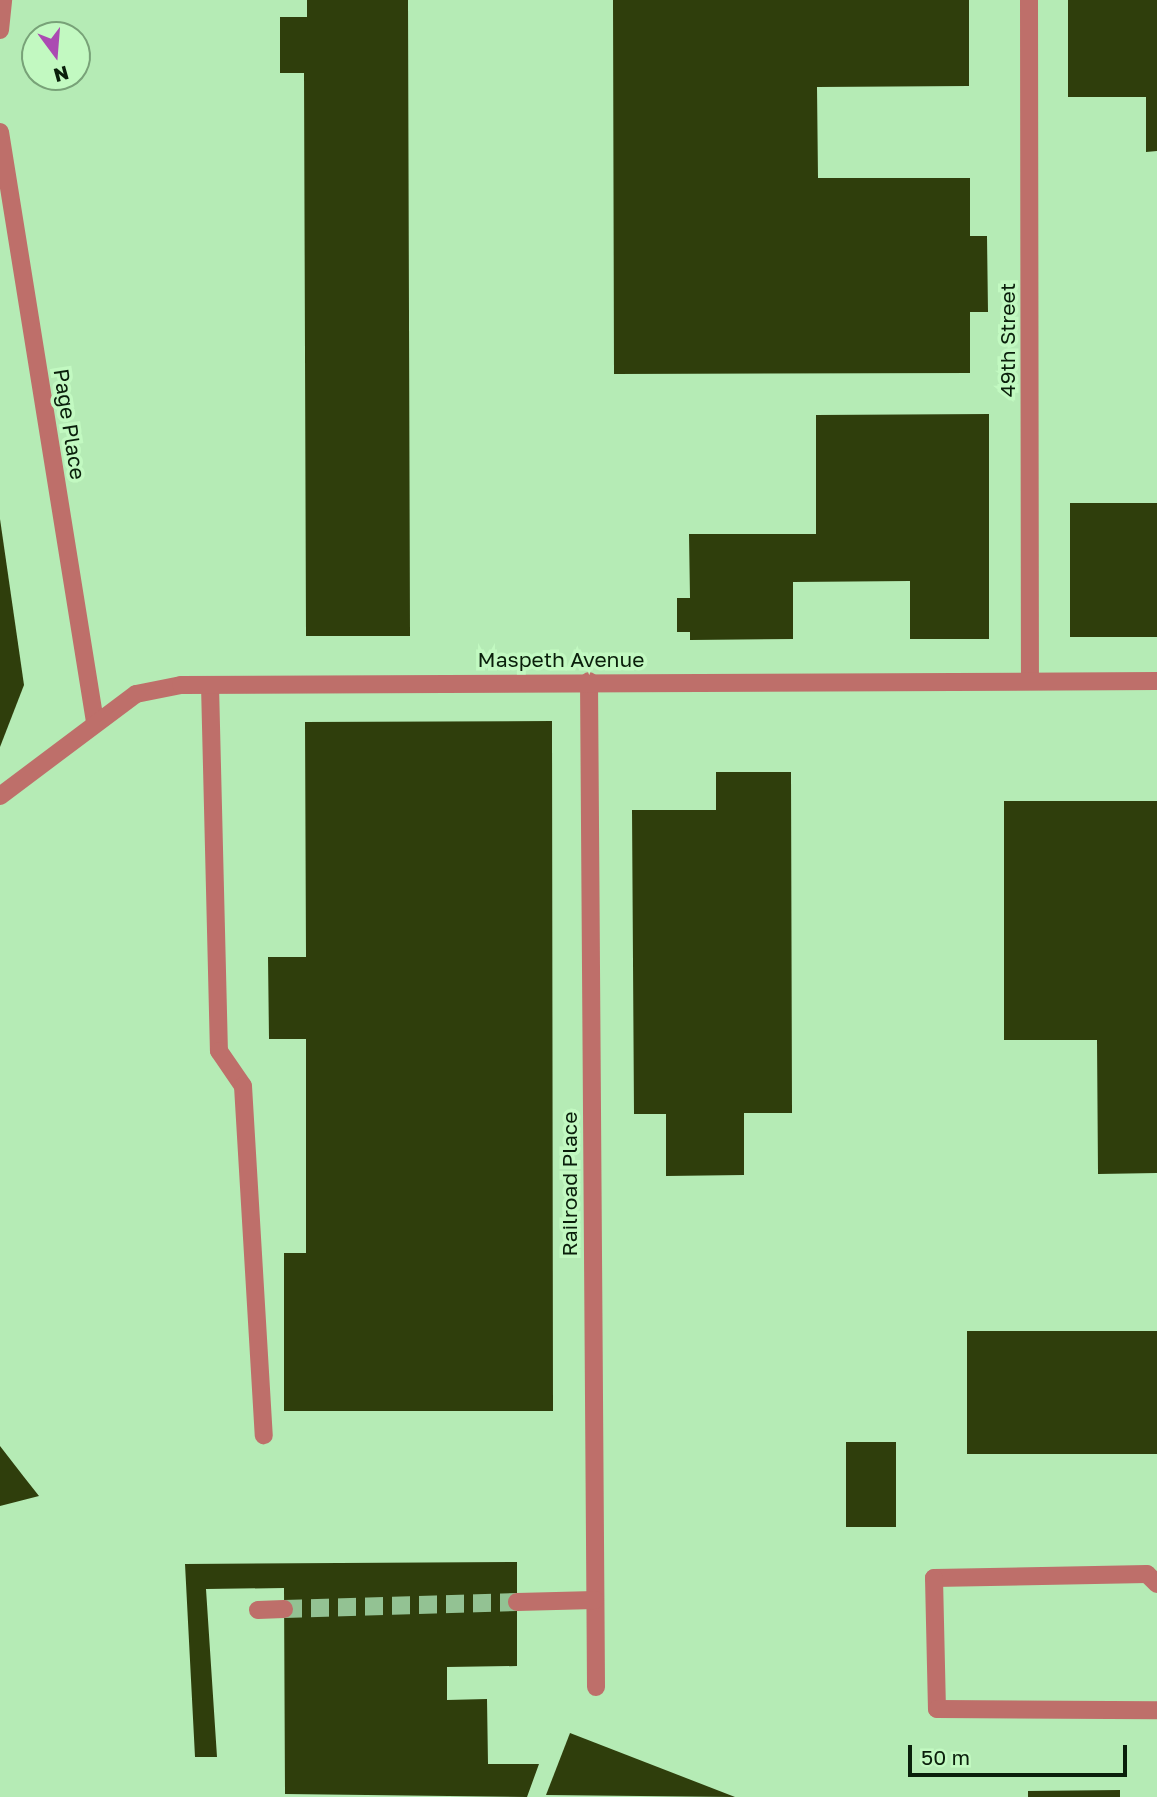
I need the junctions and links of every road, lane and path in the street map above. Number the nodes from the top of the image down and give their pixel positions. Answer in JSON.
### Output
{"nodes":[{"id":1,"x":4,"y":0,"type":"edge"},
{"id":2,"x":1029,"y":0,"type":"edge"},
{"id":3,"x":0,"y":30,"type":"edge"},
{"id":4,"x":0,"y":132,"type":"edge"},
{"id":5,"x":1030,"y":680,"type":"junction"},
{"id":6,"x":589,"y":681,"type":"junction"},
{"id":7,"x":1157,"y":681,"type":"edge"},
{"id":8,"x":210,"y":685,"type":"junction"},
{"id":9,"x":96,"y":722,"type":"junction"},
{"id":10,"x":0,"y":796,"type":"edge"},
{"id":11,"x":264,"y":1435,"type":"dead end"},
{"id":12,"x":1157,"y":1584,"type":"edge"},
{"id":13,"x":595,"y":1600,"type":"junction"},
{"id":14,"x":517,"y":1602,"type":"tunnel mouth"},
{"id":15,"x":284,"y":1609,"type":"tunnel mouth"},
{"id":16,"x":258,"y":1610,"type":"dead end"},
{"id":17,"x":596,"y":1687,"type":"dead end"},
{"id":18,"x":1157,"y":1710,"type":"edge"}],
"edges":[{"from":1,"to":3,"type":"street"},
{"from":2,"to":5,"type":"street","name":"49th Street"},
{"from":4,"to":9,"type":"street","name":"Page Place"},
{"from":5,"to":6,"type":"street","name":"Maspeth Avenue"},
{"from":5,"to":7,"type":"street","name":"Maspeth Avenue"},
{"from":6,"to":8,"type":"street","name":"Maspeth Avenue"},
{"from":6,"to":13,"type":"street","name":"Railroad Place"},
{"from":8,"to":9,"type":"street","name":"Maspeth Avenue"},
{"from":8,"to":11,"type":"street"},
{"from":9,"to":10,"type":"street","name":"Maspeth Avenue"},
{"from":12,"to":18,"type":"street"},
{"from":13,"to":14,"type":"street"},
{"from":13,"to":17,"type":"street","name":"Railroad Place"},
{"from":15,"to":16,"type":"street"}]}
